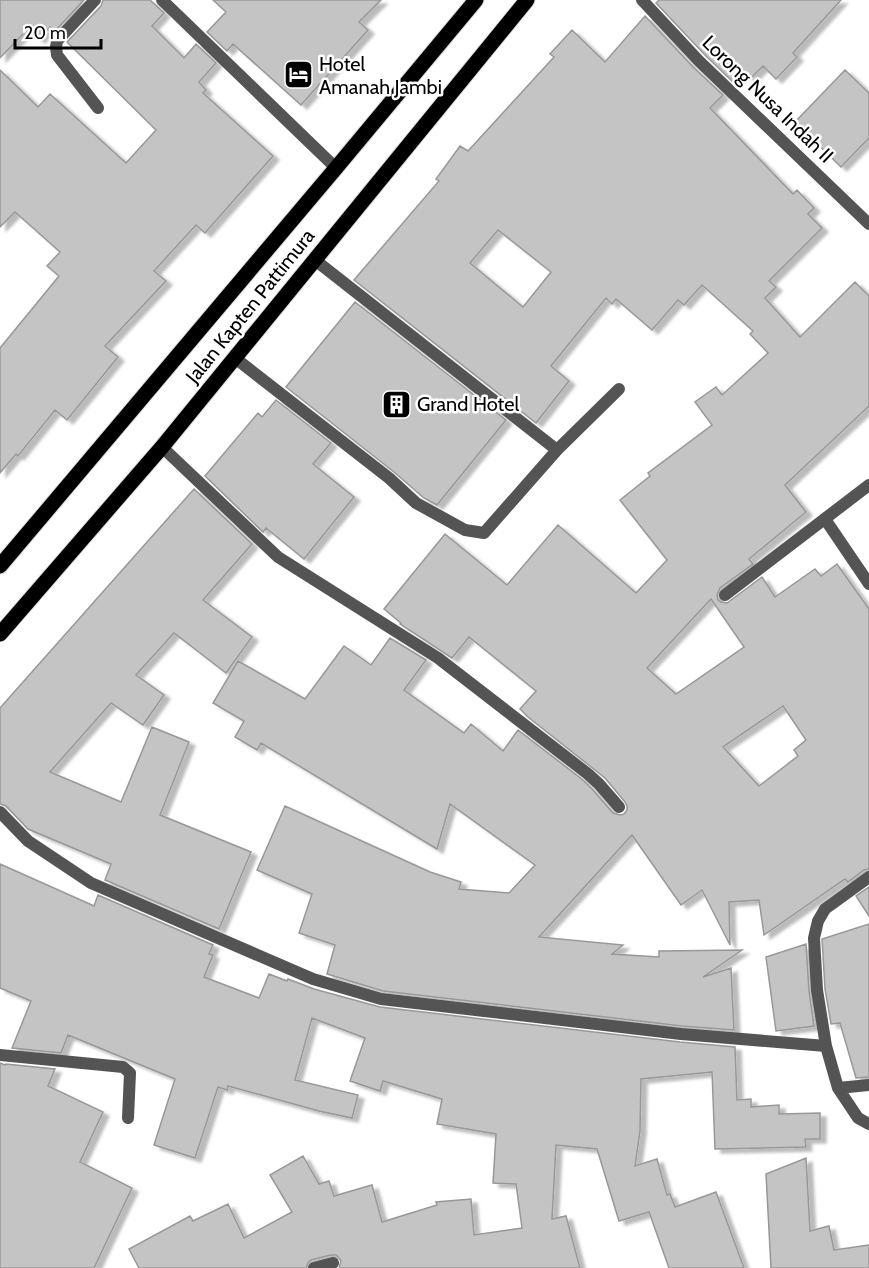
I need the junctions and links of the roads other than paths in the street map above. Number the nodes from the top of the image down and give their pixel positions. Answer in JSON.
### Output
{"nodes":[{"id":1,"x":95,"y":0,"type":"edge"},
{"id":2,"x":162,"y":0,"type":"edge"},
{"id":3,"x":476,"y":0,"type":"edge"},
{"id":4,"x":527,"y":0,"type":"edge"},
{"id":5,"x":642,"y":0,"type":"edge"},
{"id":6,"x":98,"y":108,"type":"dead end"},
{"id":7,"x":336,"y":168,"type":"junction"},
{"id":8,"x":869,"y":224,"type":"edge"},
{"id":9,"x":315,"y":260,"type":"junction"},
{"id":10,"x":235,"y":358,"type":"junction"},
{"id":11,"x":619,"y":389,"type":"dead end"},
{"id":12,"x":162,"y":447,"type":"junction"},
{"id":13,"x":557,"y":450,"type":"junction"},
{"id":14,"x":869,"y":484,"type":"edge"},
{"id":15,"x":825,"y":519,"type":"junction"},
{"id":16,"x":0,"y":566,"type":"edge"},
{"id":17,"x":869,"y":584,"type":"edge"},
{"id":18,"x":725,"y":595,"type":"dead end"},
{"id":19,"x":0,"y":634,"type":"edge"},
{"id":20,"x":619,"y":807,"type":"dead end"},
{"id":21,"x":0,"y":812,"type":"edge"},
{"id":22,"x":869,"y":877,"type":"edge"},
{"id":23,"x":826,"y":1046,"type":"junction"},
{"id":24,"x":0,"y":1055,"type":"edge"},
{"id":25,"x":869,"y":1084,"type":"edge"},
{"id":26,"x":838,"y":1088,"type":"junction"},
{"id":27,"x":128,"y":1118,"type":"dead end"},
{"id":28,"x":869,"y":1124,"type":"edge"},
{"id":29,"x":333,"y":1263,"type":"dead end"},
{"id":30,"x":314,"y":1268,"type":"edge"}],
"edges":[{"from":1,"to":6,"type":"street"},
{"from":2,"to":7,"type":"street"},
{"from":3,"to":7,"type":"main road","name":"Jalan Kapten Pattimura"},
{"from":4,"to":9,"type":"main road","name":"Jalan Kapten Pattimura"},
{"from":5,"to":8,"type":"street","name":"Lorong Nusa Indah II"},
{"from":7,"to":16,"type":"main road","name":"Jalan Kapten Pattimura"},
{"from":9,"to":10,"type":"main road","name":"Jalan Kapten Pattimura"},
{"from":9,"to":13,"type":"street"},
{"from":10,"to":12,"type":"main road","name":"Jalan Kapten Pattimura"},
{"from":10,"to":13,"type":"street"},
{"from":11,"to":13,"type":"street"},
{"from":12,"to":19,"type":"main road","name":"Jalan Kapten Pattimura"},
{"from":12,"to":20,"type":"street"},
{"from":14,"to":15,"type":"street"},
{"from":15,"to":17,"type":"street"},
{"from":15,"to":18,"type":"street"},
{"from":21,"to":23,"type":"street"},
{"from":22,"to":23,"type":"street"},
{"from":23,"to":26,"type":"street"},
{"from":24,"to":27,"type":"street"},
{"from":25,"to":26,"type":"street"},
{"from":26,"to":28,"type":"street"},
{"from":29,"to":30,"type":"street"}]}
